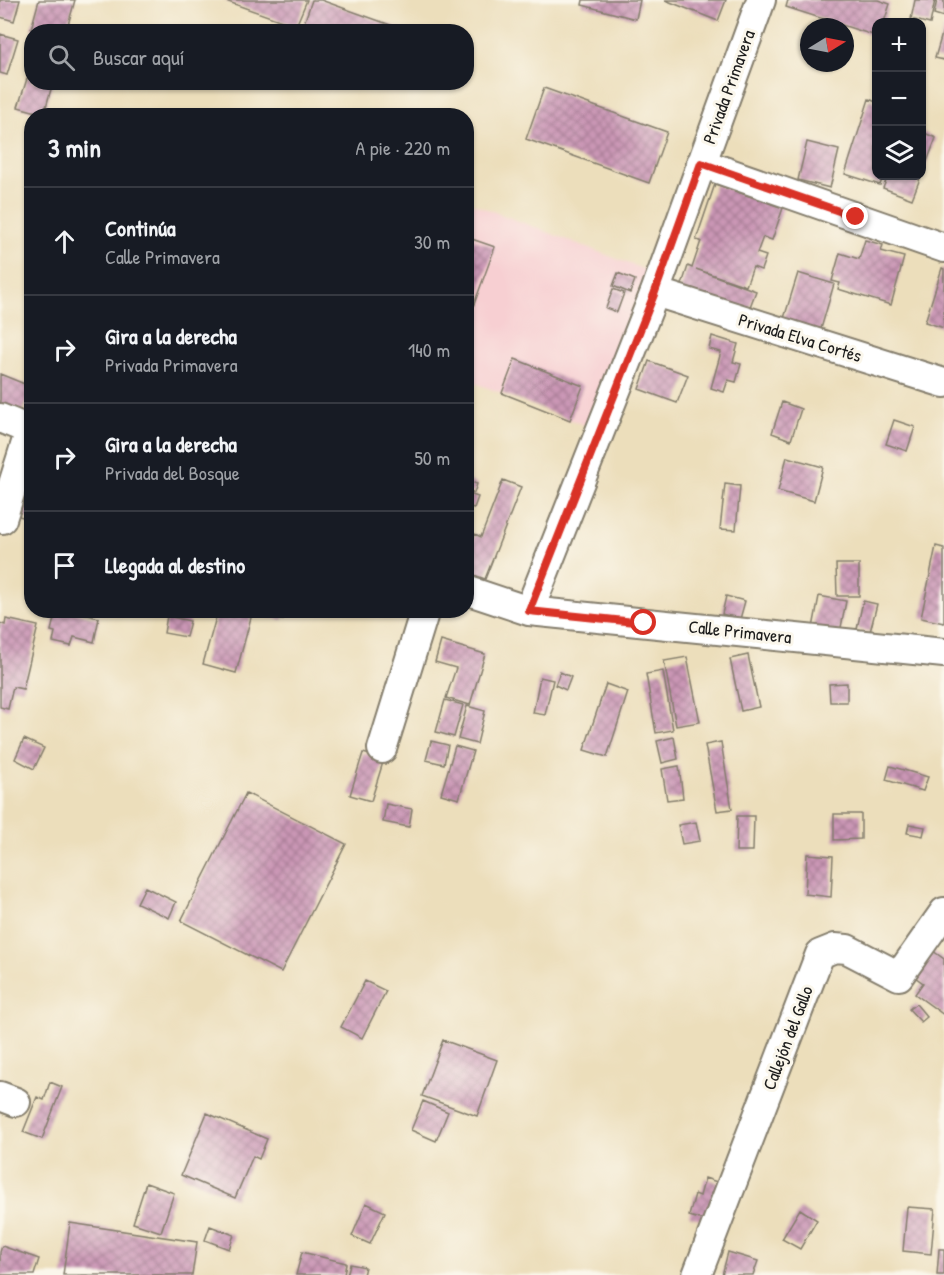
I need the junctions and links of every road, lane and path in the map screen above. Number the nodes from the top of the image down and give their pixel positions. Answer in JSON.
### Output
{"nodes":[{"id":1,"x":761,"y":0,"type":"edge"},
{"id":2,"x":701,"y":163,"type":"junction"},
{"id":3,"x":944,"y":248,"type":"edge"},
{"id":4,"x":655,"y":292,"type":"junction"},
{"id":5,"x":944,"y":383,"type":"edge"},
{"id":6,"x":0,"y":418,"type":"edge"},
{"id":7,"x":24,"y":427,"type":"edge"},
{"id":8,"x":24,"y":451,"type":"edge"},
{"id":9,"x":2,"y":519,"type":"dead end"},
{"id":10,"x":474,"y":593,"type":"edge"},
{"id":11,"x":529,"y":611,"type":"junction"},
{"id":12,"x":423,"y":618,"type":"edge"},
{"id":13,"x":944,"y":653,"type":"edge"},
{"id":14,"x":382,"y":749,"type":"dead end"},
{"id":15,"x":944,"y":912,"type":"edge"},
{"id":16,"x":697,"y":1275,"type":"edge"}],
"edges":[{"from":1,"to":2,"type":"street","name":"Privada Primavera"},
{"from":2,"to":3,"type":"street"},
{"from":2,"to":4,"type":"street","name":"Privada Primavera"},
{"from":4,"to":5,"type":"street","name":"Privada Elva Cortés"},
{"from":4,"to":11,"type":"street","name":"Privada Primavera"},
{"from":6,"to":7,"type":"street"},
{"from":8,"to":9,"type":"street"},
{"from":10,"to":11,"type":"street","name":"Calle Primavera"},
{"from":11,"to":13,"type":"street","name":"Calle Primavera"},
{"from":12,"to":14,"type":"street"},
{"from":15,"to":16,"type":"street","name":"Callejón del Gallo"}]}
